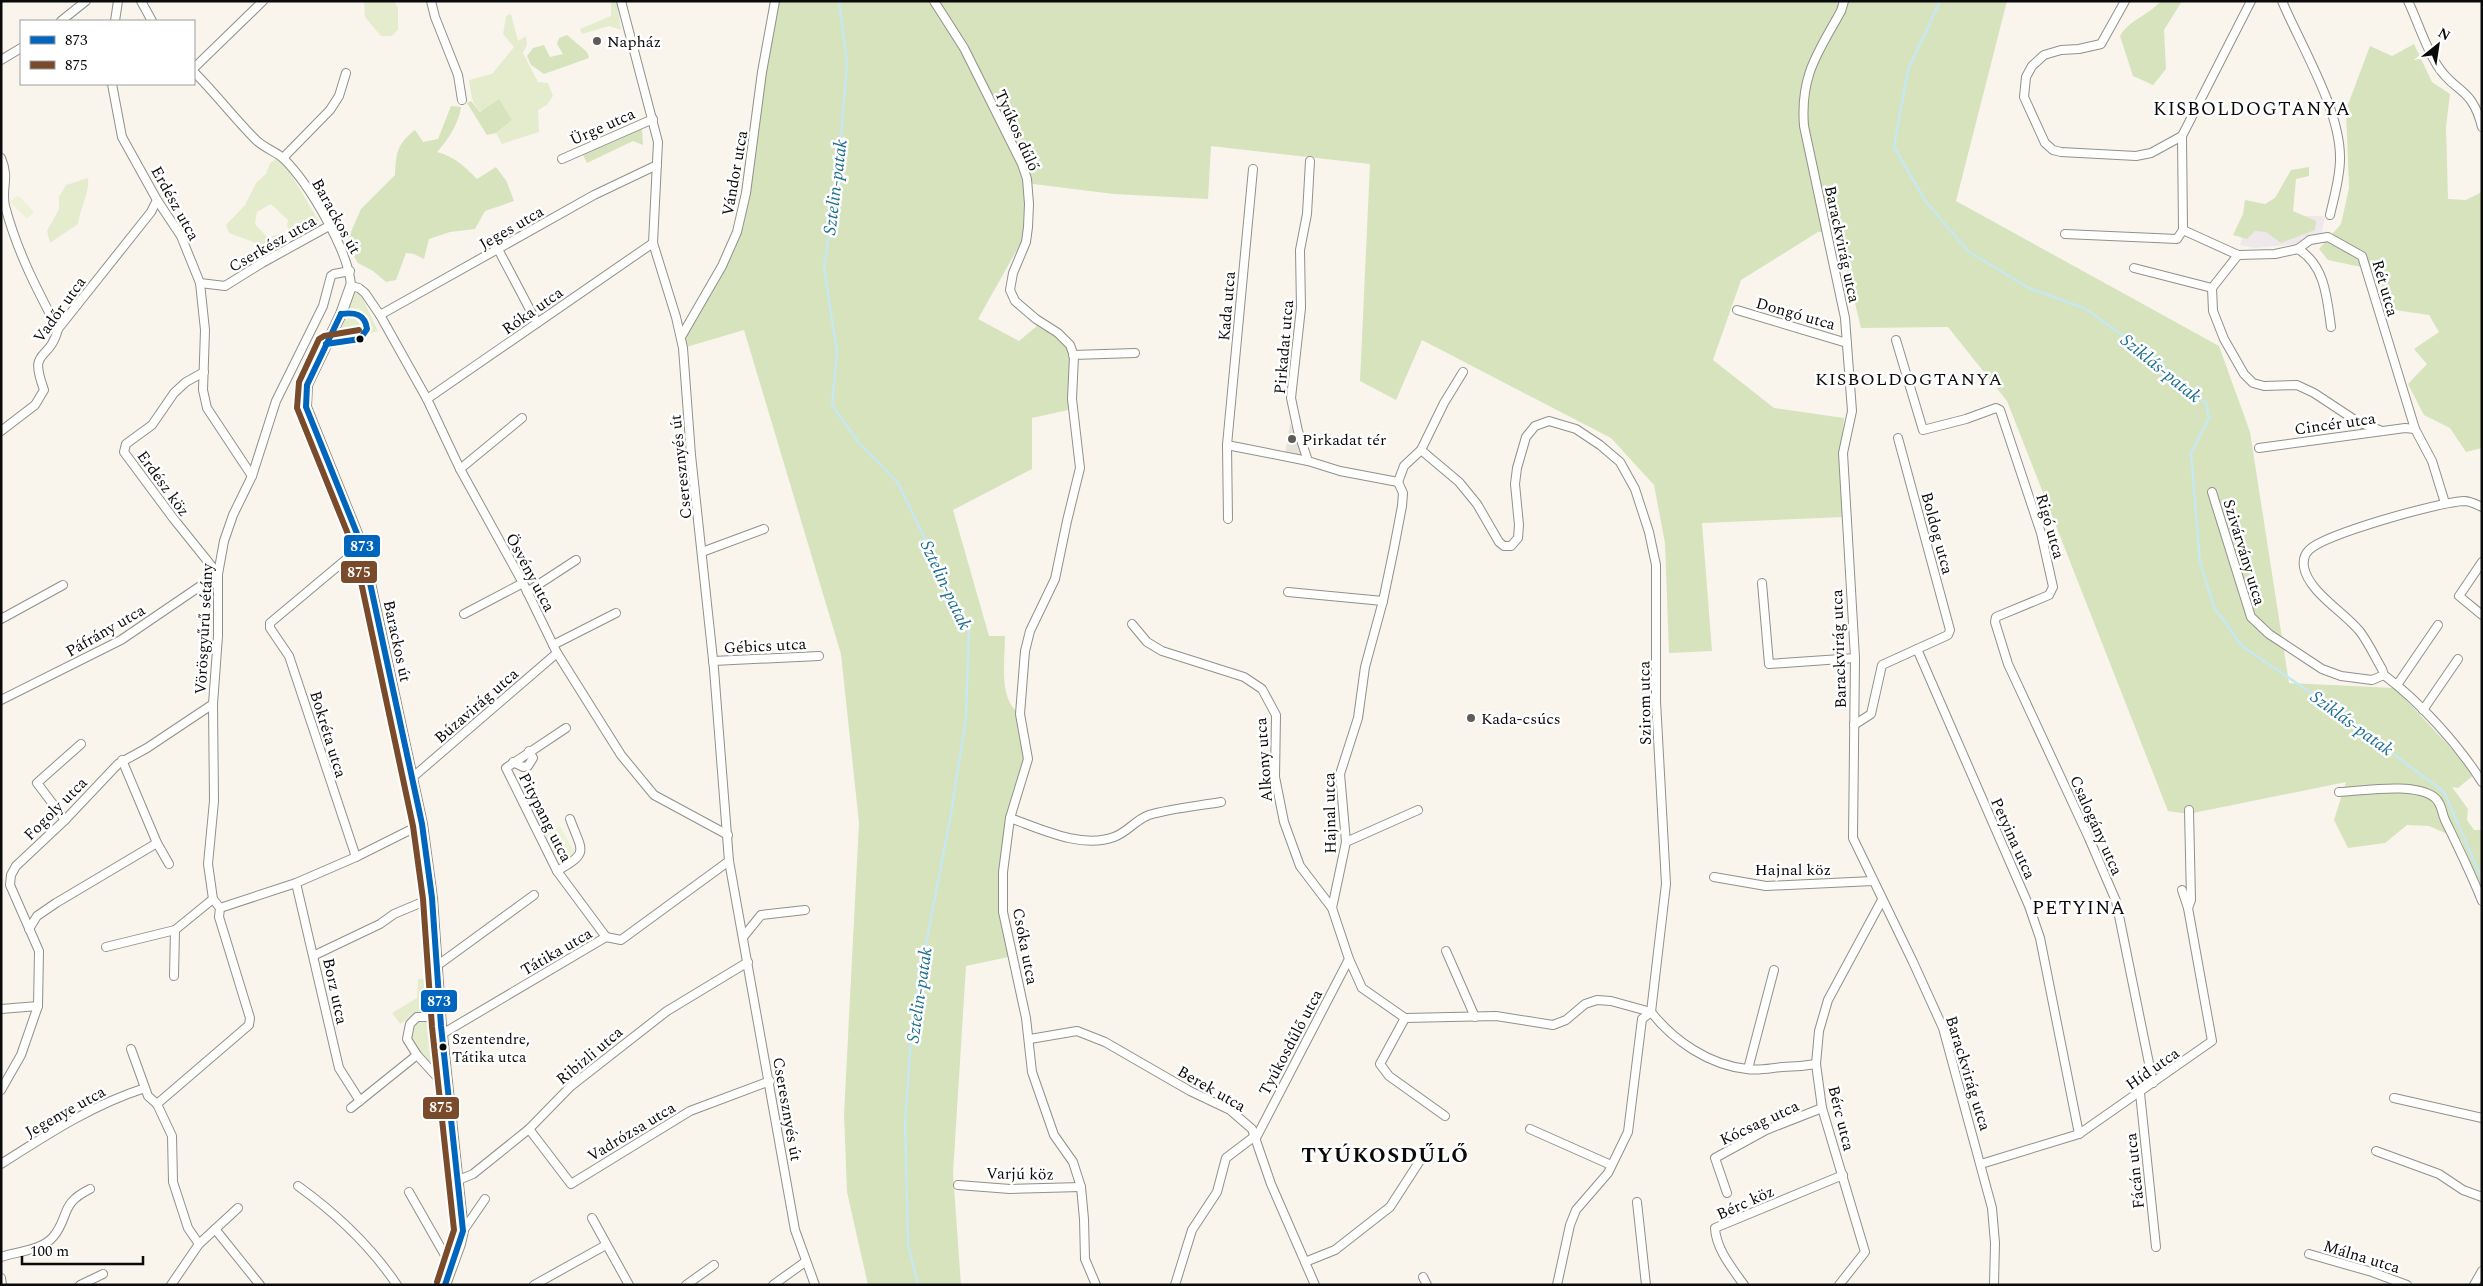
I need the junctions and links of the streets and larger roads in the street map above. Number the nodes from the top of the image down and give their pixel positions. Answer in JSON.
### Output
{"nodes":[{"id":1,"x":86,"y":1,"type":"edge"},
{"id":2,"x":118,"y":1,"type":"edge"},
{"id":3,"x":141,"y":1,"type":"edge"},
{"id":4,"x":263,"y":1,"type":"edge"},
{"id":5,"x":431,"y":1,"type":"edge"},
{"id":6,"x":621,"y":1,"type":"edge"},
{"id":7,"x":775,"y":1,"type":"edge"},
{"id":8,"x":934,"y":1,"type":"edge"},
{"id":9,"x":1844,"y":1,"type":"edge"},
{"id":10,"x":2125,"y":1,"type":"edge"},
{"id":11,"x":2251,"y":1,"type":"edge"},
{"id":12,"x":2282,"y":1,"type":"edge"},
{"id":13,"x":2408,"y":1,"type":"edge"},
{"id":14,"x":62,"y":20,"type":"edge"},
{"id":15,"x":115,"y":20,"type":"edge"},
{"id":16,"x":151,"y":20,"type":"edge"},
{"id":17,"x":20,"y":49,"type":"edge"},
{"id":18,"x":1,"y":60,"type":"edge"},
{"id":19,"x":195,"y":67,"type":"edge"},
{"id":20,"x":195,"y":73,"type":"edge"},
{"id":21,"x":346,"y":73,"type":"dead end"},
{"id":22,"x":112,"y":85,"type":"edge"},
{"id":23,"x":462,"y":100,"type":"dead end"},
{"id":24,"x":653,"y":118,"type":"junction"},
{"id":25,"x":2482,"y":127,"type":"edge"},
{"id":26,"x":2182,"y":136,"type":"junction"},
{"id":27,"x":1,"y":158,"type":"edge"},
{"id":28,"x":284,"y":158,"type":"junction"},
{"id":29,"x":562,"y":159,"type":"dead end"},
{"id":30,"x":1310,"y":161,"type":"dead end"},
{"id":31,"x":656,"y":165,"type":"junction"},
{"id":32,"x":1253,"y":169,"type":"dead end"},
{"id":33,"x":157,"y":200,"type":"junction"},
{"id":34,"x":2330,"y":215,"type":"dead end"},
{"id":35,"x":329,"y":226,"type":"junction"},
{"id":36,"x":2183,"y":230,"type":"junction"},
{"id":37,"x":2065,"y":234,"type":"dead end"},
{"id":38,"x":653,"y":242,"type":"junction"},
{"id":39,"x":2298,"y":249,"type":"junction"},
{"id":40,"x":498,"y":250,"type":"junction"},
{"id":41,"x":2238,"y":255,"type":"junction"},
{"id":42,"x":2134,"y":268,"type":"dead end"},
{"id":43,"x":350,"y":271,"type":"junction"},
{"id":44,"x":200,"y":283,"type":"junction"},
{"id":45,"x":351,"y":286,"type":"junction"},
{"id":46,"x":2212,"y":288,"type":"junction"},
{"id":47,"x":1737,"y":310,"type":"dead end"},
{"id":48,"x":380,"y":315,"type":"junction"},
{"id":49,"x":537,"y":323,"type":"junction"},
{"id":50,"x":2331,"y":327,"type":"dead end"},
{"id":51,"x":58,"y":329,"type":"junction"},
{"id":52,"x":680,"y":337,"type":"junction"},
{"id":53,"x":1896,"y":340,"type":"dead end"},
{"id":54,"x":1848,"y":343,"type":"junction"},
{"id":55,"x":1135,"y":353,"type":"dead end"},
{"id":56,"x":1073,"y":355,"type":"junction"},
{"id":57,"x":204,"y":372,"type":"junction"},
{"id":58,"x":1463,"y":372,"type":"dead end"},
{"id":59,"x":427,"y":399,"type":"junction"},
{"id":60,"x":522,"y":418,"type":"dead end"},
{"id":61,"x":2415,"y":429,"type":"junction"},
{"id":62,"x":1,"y":431,"type":"edge"},
{"id":63,"x":2382,"y":431,"type":"junction"},
{"id":64,"x":1898,"y":438,"type":"dead end"},
{"id":65,"x":1227,"y":445,"type":"junction"},
{"id":66,"x":2259,"y":448,"type":"dead end"},
{"id":67,"x":1421,"y":450,"type":"junction"},
{"id":68,"x":1308,"y":461,"type":"junction"},
{"id":69,"x":460,"y":469,"type":"junction"},
{"id":70,"x":252,"y":476,"type":"junction"},
{"id":71,"x":1398,"y":482,"type":"junction"},
{"id":72,"x":2212,"y":492,"type":"dead end"},
{"id":73,"x":2445,"y":503,"type":"junction"},
{"id":74,"x":2482,"y":507,"type":"edge"},
{"id":75,"x":1228,"y":519,"type":"dead end"},
{"id":76,"x":764,"y":529,"type":"dead end"},
{"id":77,"x":362,"y":546,"type":"junction"},
{"id":78,"x":702,"y":552,"type":"junction"},
{"id":79,"x":576,"y":560,"type":"dead end"},
{"id":80,"x":2482,"y":562,"type":"edge"},
{"id":81,"x":218,"y":574,"type":"junction"},
{"id":82,"x":523,"y":583,"type":"junction"},
{"id":83,"x":1762,"y":583,"type":"dead end"},
{"id":84,"x":63,"y":585,"type":"dead end"},
{"id":85,"x":527,"y":592,"type":"junction"},
{"id":86,"x":1288,"y":592,"type":"dead end"},
{"id":87,"x":1383,"y":601,"type":"junction"},
{"id":88,"x":464,"y":614,"type":"dead end"},
{"id":89,"x":616,"y":614,"type":"dead end"},
{"id":90,"x":2482,"y":615,"type":"edge"},
{"id":91,"x":1996,"y":617,"type":"joint"},
{"id":92,"x":1,"y":619,"type":"edge"},
{"id":93,"x":1132,"y":624,"type":"dead end"},
{"id":94,"x":2438,"y":625,"type":"dead end"},
{"id":95,"x":553,"y":645,"type":"junction"},
{"id":96,"x":1917,"y":649,"type":"junction"},
{"id":97,"x":557,"y":653,"type":"junction"},
{"id":98,"x":819,"y":656,"type":"dead end"},
{"id":99,"x":1855,"y":658,"type":"junction"},
{"id":100,"x":2458,"y":659,"type":"dead end"},
{"id":101,"x":713,"y":661,"type":"junction"},
{"id":102,"x":2384,"y":675,"type":"junction"},
{"id":103,"x":2397,"y":685,"type":"junction"},
{"id":104,"x":1,"y":700,"type":"edge"},
{"id":105,"x":213,"y":704,"type":"junction"},
{"id":106,"x":2424,"y":710,"type":"junction"},
{"id":107,"x":1854,"y":725,"type":"junction"},
{"id":108,"x":566,"y":728,"type":"dead end"},
{"id":109,"x":81,"y":744,"type":"dead end"},
{"id":110,"x":528,"y":752,"type":"junction"},
{"id":111,"x":122,"y":760,"type":"junction"},
{"id":112,"x":513,"y":762,"type":"junction"},
{"id":113,"x":413,"y":777,"type":"junction"},
{"id":114,"x":2482,"y":782,"type":"edge"},
{"id":115,"x":2339,"y":792,"type":"dead end"},
{"id":116,"x":1221,"y":802,"type":"dead end"},
{"id":117,"x":1418,"y":810,"type":"dead end"},
{"id":118,"x":2189,"y":810,"type":"dead end"},
{"id":119,"x":1010,"y":818,"type":"junction"},
{"id":120,"x":570,"y":819,"type":"dead end"},
{"id":121,"x":65,"y":820,"type":"junction"},
{"id":122,"x":422,"y":824,"type":"junction"},
{"id":123,"x":728,"y":835,"type":"junction"},
{"id":124,"x":1346,"y":842,"type":"junction"},
{"id":125,"x":157,"y":843,"type":"junction"},
{"id":126,"x":356,"y":857,"type":"junction"},
{"id":127,"x":729,"y":860,"type":"junction"},
{"id":128,"x":169,"y":864,"type":"dead end"},
{"id":129,"x":557,"y":871,"type":"junction"},
{"id":130,"x":1714,"y":878,"type":"dead end"},
{"id":131,"x":1873,"y":881,"type":"junction"},
{"id":132,"x":296,"y":882,"type":"junction"},
{"id":133,"x":2182,"y":890,"type":"dead end"},
{"id":134,"x":534,"y":895,"type":"dead end"},
{"id":135,"x":432,"y":898,"type":"junction"},
{"id":136,"x":213,"y":899,"type":"junction"},
{"id":137,"x":1882,"y":900,"type":"junction"},
{"id":138,"x":2482,"y":900,"type":"edge"},
{"id":139,"x":220,"y":908,"type":"junction"},
{"id":140,"x":1332,"y":908,"type":"junction"},
{"id":141,"x":2188,"y":908,"type":"junction"},
{"id":142,"x":805,"y":910,"type":"dead end"},
{"id":143,"x":29,"y":928,"type":"junction"},
{"id":144,"x":175,"y":930,"type":"junction"},
{"id":145,"x":744,"y":936,"type":"junction"},
{"id":146,"x":606,"y":937,"type":"junction"},
{"id":147,"x":106,"y":947,"type":"dead end"},
{"id":148,"x":1446,"y":951,"type":"dead end"},
{"id":149,"x":315,"y":955,"type":"junction"},
{"id":150,"x":1349,"y":959,"type":"junction"},
{"id":151,"x":748,"y":962,"type":"junction"},
{"id":152,"x":438,"y":965,"type":"junction"},
{"id":153,"x":1774,"y":970,"type":"dead end"},
{"id":154,"x":174,"y":976,"type":"dead end"},
{"id":155,"x":38,"y":1006,"type":"junction"},
{"id":156,"x":1,"y":1009,"type":"edge"},
{"id":157,"x":1650,"y":1012,"type":"junction"},
{"id":158,"x":1475,"y":1017,"type":"junction"},
{"id":159,"x":1405,"y":1018,"type":"junction"},
{"id":160,"x":442,"y":1030,"type":"junction"},
{"id":161,"x":1030,"y":1039,"type":"junction"},
{"id":162,"x":131,"y":1048,"type":"dead end"},
{"id":163,"x":418,"y":1055,"type":"junction"},
{"id":164,"x":1816,"y":1064,"type":"junction"},
{"id":165,"x":1748,"y":1070,"type":"junction"},
{"id":166,"x":770,"y":1081,"type":"junction"},
{"id":167,"x":2153,"y":1083,"type":"junction"},
{"id":168,"x":145,"y":1088,"type":"junction"},
{"id":169,"x":448,"y":1089,"type":"junction"},
{"id":170,"x":1,"y":1090,"type":"edge"},
{"id":171,"x":2140,"y":1093,"type":"junction"},
{"id":172,"x":2394,"y":1098,"type":"dead end"},
{"id":173,"x":360,"y":1101,"type":"junction"},
{"id":174,"x":158,"y":1104,"type":"junction"},
{"id":175,"x":351,"y":1108,"type":"dead end"},
{"id":176,"x":1822,"y":1108,"type":"junction"},
{"id":177,"x":1445,"y":1116,"type":"dead end"},
{"id":178,"x":2482,"y":1118,"type":"edge"},
{"id":179,"x":530,"y":1129,"type":"junction"},
{"id":180,"x":1530,"y":1129,"type":"dead end"},
{"id":181,"x":2079,"y":1134,"type":"junction"},
{"id":182,"x":1255,"y":1137,"type":"junction"},
{"id":183,"x":2376,"y":1150,"type":"dead end"},
{"id":184,"x":1421,"y":1159,"type":"dead end"},
{"id":185,"x":1,"y":1164,"type":"edge"},
{"id":186,"x":1981,"y":1164,"type":"junction"},
{"id":187,"x":1611,"y":1165,"type":"junction"},
{"id":188,"x":1843,"y":1175,"type":"junction"},
{"id":189,"x":456,"y":1181,"type":"junction"},
{"id":190,"x":298,"y":1186,"type":"dead end"},
{"id":191,"x":958,"y":1186,"type":"dead end"},
{"id":192,"x":1080,"y":1187,"type":"junction"},
{"id":193,"x":90,"y":1188,"type":"dead end"},
{"id":194,"x":409,"y":1192,"type":"dead end"},
{"id":195,"x":1727,"y":1193,"type":"dead end"},
{"id":196,"x":2482,"y":1197,"type":"edge"},
{"id":197,"x":485,"y":1200,"type":"dead end"},
{"id":198,"x":1637,"y":1202,"type":"dead end"},
{"id":199,"x":238,"y":1208,"type":"dead end"},
{"id":200,"x":592,"y":1218,"type":"dead end"},
{"id":201,"x":215,"y":1229,"type":"junction"},
{"id":202,"x":463,"y":1231,"type":"junction"},
{"id":203,"x":199,"y":1244,"type":"junction"},
{"id":204,"x":606,"y":1245,"type":"junction"},
{"id":205,"x":2156,"y":1247,"type":"dead end"},
{"id":206,"x":2309,"y":1254,"type":"dead end"},
{"id":207,"x":1,"y":1257,"type":"edge"},
{"id":208,"x":805,"y":1262,"type":"junction"},
{"id":209,"x":1305,"y":1262,"type":"junction"},
{"id":210,"x":454,"y":1263,"type":"junction"},
{"id":211,"x":714,"y":1265,"type":"dead end"},
{"id":212,"x":2482,"y":1271,"type":"edge"},
{"id":213,"x":103,"y":1274,"type":"dead end"},
{"id":214,"x":1,"y":1278,"type":"edge"},
{"id":215,"x":176,"y":1281,"type":"edge"},
{"id":216,"x":2,"y":1285,"type":"edge"},
{"id":217,"x":80,"y":1285,"type":"edge"},
{"id":218,"x":172,"y":1285,"type":"edge"},
{"id":219,"x":260,"y":1285,"type":"edge"},
{"id":220,"x":396,"y":1285,"type":"edge"},
{"id":221,"x":446,"y":1285,"type":"edge"},
{"id":222,"x":534,"y":1285,"type":"edge"},
{"id":223,"x":629,"y":1285,"type":"edge"},
{"id":224,"x":686,"y":1285,"type":"edge"},
{"id":225,"x":772,"y":1285,"type":"edge"},
{"id":226,"x":815,"y":1285,"type":"edge"},
{"id":227,"x":1096,"y":1285,"type":"edge"},
{"id":228,"x":1175,"y":1285,"type":"edge"},
{"id":229,"x":1315,"y":1285,"type":"edge"},
{"id":230,"x":1557,"y":1285,"type":"edge"},
{"id":231,"x":1646,"y":1285,"type":"edge"},
{"id":232,"x":1744,"y":1285,"type":"edge"},
{"id":233,"x":1839,"y":1285,"type":"edge"},
{"id":234,"x":1994,"y":1285,"type":"edge"},
{"id":235,"x":2407,"y":1285,"type":"edge"},
{"id":236,"x":2474,"y":1285,"type":"edge"}],
"edges":[{"from":1,"to":14,"type":"street"},
{"from":2,"to":15,"type":"street"},
{"from":3,"to":16,"type":"street"},
{"from":4,"to":19,"type":"street"},
{"from":5,"to":23,"type":"street"},
{"from":6,"to":24,"type":"street","name":"Cseresznyés út"},
{"from":7,"to":52,"type":"street","name":"Vándor utca"},
{"from":8,"to":56,"type":"street","name":"Tyúkos dűlő"},
{"from":9,"to":54,"type":"street","name":"Barackvirág utca"},
{"from":10,"to":26,"type":"street"},
{"from":11,"to":26,"type":"street"},
{"from":12,"to":34,"type":"street"},
{"from":13,"to":25,"type":"street"},
{"from":17,"to":18,"type":"street"},
{"from":20,"to":28,"type":"street","name":"Barackos út"},
{"from":21,"to":28,"type":"street"},
{"from":22,"to":33,"type":"street","name":"Erdész utca"},
{"from":24,"to":29,"type":"street","name":"Ürge utca"},
{"from":24,"to":31,"type":"street","name":"Cseresznyés út"},
{"from":26,"to":36,"type":"street"},
{"from":27,"to":51,"type":"street"},
{"from":28,"to":35,"type":"street","name":"Barackos út"},
{"from":30,"to":68,"type":"street","name":"Pirkadat utca"},
{"from":31,"to":38,"type":"street","name":"Cseresznyés út"},
{"from":31,"to":40,"type":"street","name":"Jeges utca"},
{"from":32,"to":65,"type":"street","name":"Kada utca"},
{"from":33,"to":44,"type":"street","name":"Erdész utca"},
{"from":33,"to":51,"type":"street","name":"Vadőr utca"},
{"from":35,"to":43,"type":"street","name":"Barackos út"},
{"from":35,"to":44,"type":"street","name":"Cserkész utca"},
{"from":36,"to":37,"type":"street"},
{"from":36,"to":41,"type":"street","name":"Rét utca"},
{"from":38,"to":49,"type":"street","name":"Róka utca"},
{"from":38,"to":52,"type":"street","name":"Cseresznyés út"},
{"from":39,"to":41,"type":"street","name":"Rét utca"},
{"from":39,"to":50,"type":"street"},
{"from":39,"to":61,"type":"street","name":"Rét utca"},
{"from":40,"to":48,"type":"street","name":"Jeges utca"},
{"from":40,"to":49,"type":"street"},
{"from":41,"to":46,"type":"street"},
{"from":42,"to":46,"type":"street"},
{"from":43,"to":45,"type":"street","name":"Barackos út"},
{"from":43,"to":70,"type":"street","name":"Vörösgyűrű sétány"},
{"from":44,"to":57,"type":"street","name":"Erdész utca"},
{"from":45,"to":48,"type":"street","name":"Ösvény utca"},
{"from":45,"to":77,"type":"street","name":"Barackos út"},
{"from":46,"to":63,"type":"street"},
{"from":47,"to":54,"type":"street","name":"Dongó utca"},
{"from":48,"to":59,"type":"street","name":"Ösvény utca"},
{"from":49,"to":59,"type":"street","name":"Róka utca"},
{"from":51,"to":62,"type":"street","name":"Vadőr utca"},
{"from":52,"to":78,"type":"street","name":"Cseresznyés út"},
{"from":53,"to":91,"type":"street","name":"Rigó utca"},
{"from":54,"to":99,"type":"street","name":"Barackvirág utca"},
{"from":55,"to":56,"type":"street"},
{"from":56,"to":119,"type":"street","name":"Csóka utca"},
{"from":57,"to":70,"type":"street","name":"Erdész utca"},
{"from":57,"to":81,"type":"street","name":"Erdész köz"},
{"from":58,"to":67,"type":"street"},
{"from":59,"to":69,"type":"street","name":"Ösvény utca"},
{"from":60,"to":69,"type":"street"},
{"from":61,"to":63,"type":"street","name":"Cincér utca"},
{"from":61,"to":73,"type":"street","name":"Rét utca"},
{"from":63,"to":66,"type":"street","name":"Cincér utca"},
{"from":64,"to":96,"type":"street","name":"Boldog utca"},
{"from":65,"to":68,"type":"street"},
{"from":65,"to":75,"type":"street","name":"Kada utca"},
{"from":67,"to":71,"type":"street"},
{"from":67,"to":157,"type":"street","name":"Szirom utca"},
{"from":68,"to":71,"type":"street"},
{"from":69,"to":82,"type":"street","name":"Ösvény utca"},
{"from":70,"to":81,"type":"street","name":"Vörösgyűrű sétány"},
{"from":71,"to":87,"type":"street","name":"Hajnal utca"},
{"from":72,"to":102,"type":"street","name":"Szivárvány utca"},
{"from":73,"to":74,"type":"street"},
{"from":73,"to":102,"type":"street"},
{"from":76,"to":78,"type":"street"},
{"from":77,"to":113,"type":"street","name":"Barackos út"},
{"from":77,"to":126,"type":"street","name":"Bokréta utca"},
{"from":78,"to":101,"type":"street","name":"Cseresznyés út"},
{"from":79,"to":85,"type":"street"},
{"from":80,"to":90,"type":"street"},
{"from":81,"to":104,"type":"street","name":"Páfrány utca"},
{"from":81,"to":105,"type":"street","name":"Vörösgyűrű sétány"},
{"from":82,"to":85,"type":"street","name":"Ösvény utca"},
{"from":82,"to":88,"type":"street"},
{"from":83,"to":99,"type":"street"},
{"from":84,"to":92,"type":"street"},
{"from":85,"to":95,"type":"street","name":"Ösvény utca"},
{"from":86,"to":87,"type":"street"},
{"from":87,"to":124,"type":"street","name":"Hajnal utca"},
{"from":89,"to":95,"type":"street"},
{"from":91,"to":167,"type":"street","name":"Csalogány utca"},
{"from":93,"to":140,"type":"street","name":"Alkony utca"},
{"from":94,"to":103,"type":"street"},
{"from":95,"to":97,"type":"street","name":"Ösvény utca"},
{"from":96,"to":107,"type":"street"},
{"from":96,"to":181,"type":"street","name":"Petyina utca"},
{"from":97,"to":113,"type":"street","name":"Búzavirág utca"},
{"from":97,"to":123,"type":"street","name":"Ösvény utca"},
{"from":98,"to":101,"type":"street","name":"Gébics utca"},
{"from":99,"to":107,"type":"street","name":"Barackvirág utca"},
{"from":100,"to":106,"type":"street"},
{"from":101,"to":123,"type":"street","name":"Cseresznyés út"},
{"from":102,"to":103,"type":"street"},
{"from":103,"to":106,"type":"street"},
{"from":105,"to":111,"type":"street","name":"Fogoly utca"},
{"from":105,"to":136,"type":"street","name":"Vörösgyűrű sétány"},
{"from":106,"to":114,"type":"street"},
{"from":107,"to":131,"type":"street","name":"Barackvirág utca"},
{"from":108,"to":110,"type":"street","name":"Pitypang utca"},
{"from":109,"to":121,"type":"street"},
{"from":110,"to":112,"type":"street","name":"Pitypang utca"},
{"from":110,"to":112,"type":"street"},
{"from":111,"to":121,"type":"street","name":"Fogoly utca"},
{"from":111,"to":125,"type":"street"},
{"from":112,"to":129,"type":"street","name":"Pitypang utca"},
{"from":113,"to":122,"type":"street","name":"Barackos út"},
{"from":115,"to":138,"type":"street"},
{"from":116,"to":119,"type":"street"},
{"from":117,"to":124,"type":"street"},
{"from":118,"to":141,"type":"street","name":"Híd utca"},
{"from":119,"to":161,"type":"street","name":"Csóka utca"},
{"from":120,"to":129,"type":"street"},
{"from":121,"to":143,"type":"street","name":"Fogoly utca"},
{"from":122,"to":126,"type":"street"},
{"from":122,"to":135,"type":"street","name":"Barackos út"},
{"from":123,"to":127,"type":"street","name":"Cseresznyés út"},
{"from":124,"to":140,"type":"street","name":"Hajnal utca"},
{"from":125,"to":128,"type":"street"},
{"from":125,"to":143,"type":"street"},
{"from":126,"to":132,"type":"street"},
{"from":127,"to":145,"type":"street","name":"Cseresznyés út"},
{"from":127,"to":146,"type":"street","name":"Tátika utca"},
{"from":129,"to":146,"type":"street","name":"Pitypang utca"},
{"from":130,"to":131,"type":"street","name":"Hajnal köz"},
{"from":131,"to":137,"type":"street","name":"Barackvirág utca"},
{"from":132,"to":139,"type":"street"},
{"from":132,"to":149,"type":"street","name":"Borz utca"},
{"from":133,"to":141,"type":"street","name":"Híd utca"},
{"from":134,"to":152,"type":"street"},
{"from":135,"to":149,"type":"street"},
{"from":135,"to":152,"type":"street","name":"Barackos út"},
{"from":136,"to":139,"type":"street","name":"Vörösgyűrű sétány"},
{"from":136,"to":144,"type":"street"},
{"from":137,"to":164,"type":"street","name":"Bérc utca"},
{"from":137,"to":186,"type":"street","name":"Barackvirág utca"},
{"from":139,"to":174,"type":"street","name":"Vörösgyűrű sétány"},
{"from":140,"to":150,"type":"street"},
{"from":141,"to":167,"type":"street","name":"Híd utca"},
{"from":142,"to":145,"type":"street"},
{"from":143,"to":155,"type":"street","name":"Fogoly utca"},
{"from":144,"to":147,"type":"street"},
{"from":144,"to":154,"type":"street"},
{"from":145,"to":151,"type":"street","name":"Cseresznyés út"},
{"from":146,"to":160,"type":"street","name":"Tátika utca"},
{"from":148,"to":158,"type":"street"},
{"from":149,"to":173,"type":"street","name":"Borz utca"},
{"from":150,"to":159,"type":"street"},
{"from":150,"to":182,"type":"street","name":"Tyúkosdűlő utca"},
{"from":151,"to":166,"type":"street","name":"Cseresznyés út"},
{"from":151,"to":179,"type":"street","name":"Ribizli utca"},
{"from":152,"to":160,"type":"street","name":"Barackos út"},
{"from":153,"to":165,"type":"street"},
{"from":155,"to":156,"type":"street"},
{"from":155,"to":170,"type":"street","name":"Fogoly utca"},
{"from":157,"to":158,"type":"street"},
{"from":157,"to":165,"type":"street"},
{"from":157,"to":187,"type":"street","name":"Szirom utca"},
{"from":158,"to":159,"type":"street"},
{"from":159,"to":177,"type":"street"},
{"from":160,"to":163,"type":"street"},
{"from":160,"to":169,"type":"street","name":"Barackos út"},
{"from":161,"to":182,"type":"street","name":"Berek utca"},
{"from":161,"to":192,"type":"street","name":"Csóka utca"},
{"from":162,"to":168,"type":"street"},
{"from":163,"to":169,"type":"street"},
{"from":163,"to":173,"type":"street"},
{"from":164,"to":165,"type":"street"},
{"from":164,"to":176,"type":"street","name":"Bérc utca"},
{"from":166,"to":179,"type":"street","name":"Vadrózsa utca"},
{"from":166,"to":208,"type":"street","name":"Cseresznyés út"},
{"from":167,"to":171,"type":"street","name":"Híd utca"},
{"from":168,"to":174,"type":"street"},
{"from":168,"to":185,"type":"street","name":"Jegenye utca"},
{"from":169,"to":189,"type":"street","name":"Barackos út"},
{"from":171,"to":181,"type":"street","name":"Híd utca"},
{"from":171,"to":205,"type":"street","name":"Fácán utca"},
{"from":172,"to":178,"type":"street"},
{"from":173,"to":175,"type":"street"},
{"from":174,"to":203,"type":"street"},
{"from":176,"to":188,"type":"street","name":"Bérc utca"},
{"from":176,"to":195,"type":"street","name":"Kócsag utca"},
{"from":179,"to":189,"type":"street","name":"Ribizli utca"},
{"from":180,"to":187,"type":"street"},
{"from":181,"to":186,"type":"street","name":"Híd utca"},
{"from":182,"to":209,"type":"street","name":"Berek utca"},
{"from":182,"to":228,"type":"street","name":"Tyúkosdűlő utca"},
{"from":183,"to":196,"type":"street"},
{"from":184,"to":209,"type":"street"},
{"from":186,"to":234,"type":"street","name":"Barackvirág utca"},
{"from":187,"to":230,"type":"street","name":"Szirom utca"},
{"from":188,"to":232,"type":"street","name":"Bérc köz"},
{"from":188,"to":233,"type":"street","name":"Bérc utca"},
{"from":189,"to":202,"type":"street","name":"Barackos út"},
{"from":190,"to":220,"type":"street"},
{"from":191,"to":192,"type":"street","name":"Varjú köz"},
{"from":192,"to":227,"type":"street","name":"Csóka utca"},
{"from":193,"to":207,"type":"street"},
{"from":194,"to":210,"type":"street"},
{"from":197,"to":202,"type":"street","name":"Barackos út"},
{"from":198,"to":231,"type":"street"},
{"from":199,"to":201,"type":"street"},
{"from":200,"to":204,"type":"street"},
{"from":201,"to":203,"type":"street"},
{"from":201,"to":219,"type":"street"},
{"from":202,"to":210,"type":"street","name":"Barackos út"},
{"from":203,"to":215,"type":"street"},
{"from":204,"to":222,"type":"street"},
{"from":204,"to":223,"type":"street"},
{"from":206,"to":235,"type":"street","name":"Málna utca"},
{"from":208,"to":225,"type":"street"},
{"from":208,"to":226,"type":"street","name":"Cseresznyés út"},
{"from":209,"to":229,"type":"street","name":"Berek utca"},
{"from":210,"to":221,"type":"street","name":"Barackos út"},
{"from":211,"to":224,"type":"street"},
{"from":212,"to":236,"type":"street"},
{"from":213,"to":217,"type":"street"},
{"from":214,"to":216,"type":"street"},
{"from":215,"to":218,"type":"street"}]}
